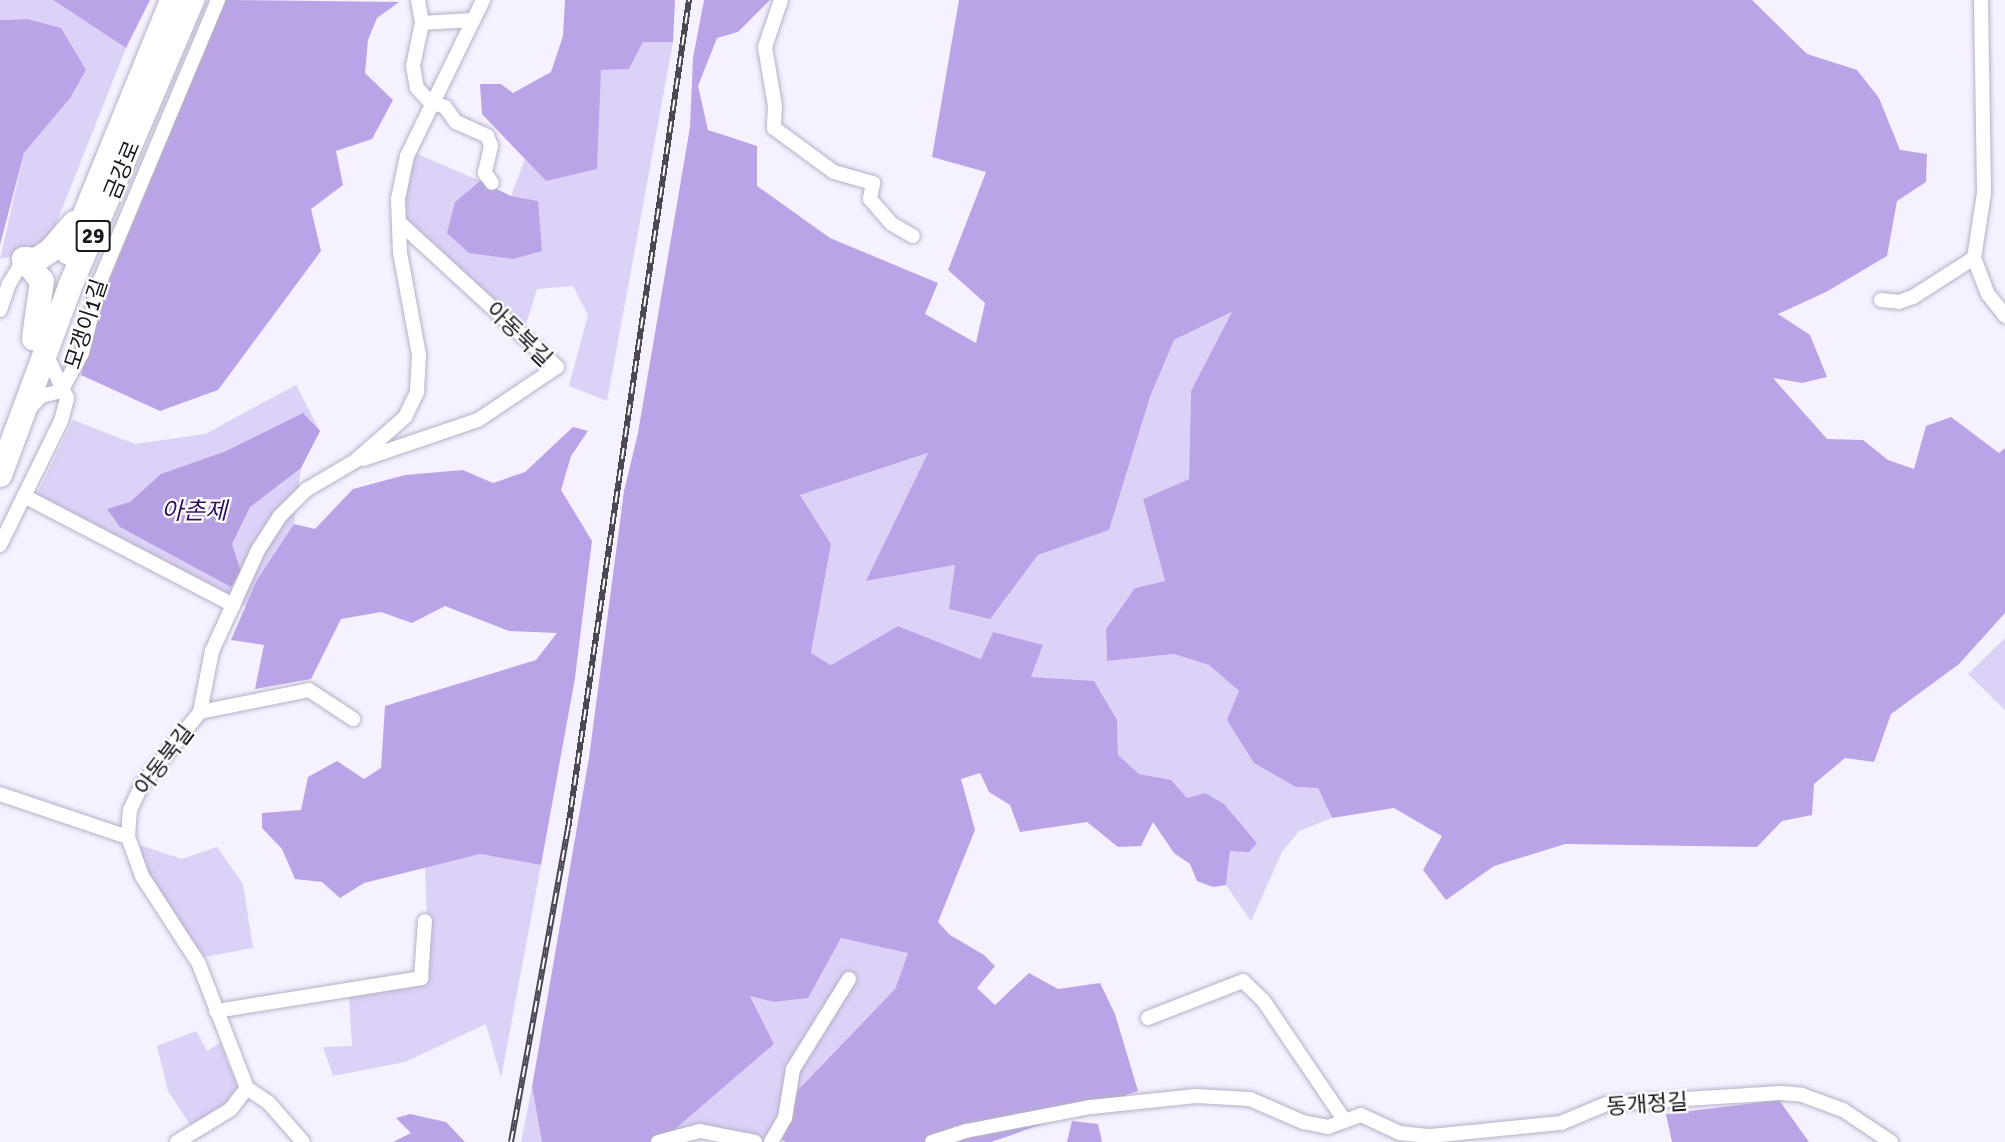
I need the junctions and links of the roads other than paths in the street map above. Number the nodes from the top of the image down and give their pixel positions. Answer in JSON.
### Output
{"nodes":[{"id":1,"x":172,"y":0,"type":"edge"},
{"id":2,"x":192,"y":0,"type":"edge"},
{"id":3,"x":218,"y":0,"type":"edge"},
{"id":4,"x":418,"y":0,"type":"edge"},
{"id":5,"x":483,"y":0,"type":"edge"},
{"id":6,"x":781,"y":0,"type":"edge"},
{"id":7,"x":1981,"y":0,"type":"edge"},
{"id":8,"x":472,"y":20,"type":"junction"},
{"id":9,"x":422,"y":23,"type":"junction"},
{"id":10,"x":430,"y":102,"type":"junction"},
{"id":11,"x":492,"y":183,"type":"dead end"},
{"id":12,"x":92,"y":196,"type":"junction"},
{"id":13,"x":399,"y":222,"type":"junction"},
{"id":14,"x":914,"y":236,"type":"dead end"},
{"id":15,"x":1974,"y":258,"type":"junction"},
{"id":16,"x":24,"y":259,"type":"junction"},
{"id":17,"x":1881,"y":300,"type":"dead end"},
{"id":18,"x":0,"y":310,"type":"edge"},
{"id":19,"x":2005,"y":316,"type":"edge"},
{"id":20,"x":40,"y":345,"type":"junction"},
{"id":21,"x":62,"y":391,"type":"junction"},
{"id":22,"x":21,"y":417,"type":"junction"},
{"id":23,"x":0,"y":428,"type":"edge"},
{"id":24,"x":356,"y":461,"type":"junction"},
{"id":25,"x":0,"y":475,"type":"edge"},
{"id":26,"x":24,"y":496,"type":"junction"},
{"id":27,"x":0,"y":545,"type":"edge"},
{"id":28,"x":233,"y":604,"type":"junction"},
{"id":29,"x":200,"y":712,"type":"junction"},
{"id":30,"x":353,"y":719,"type":"dead end"},
{"id":31,"x":0,"y":794,"type":"edge"},
{"id":32,"x":128,"y":837,"type":"junction"},
{"id":33,"x":424,"y":921,"type":"dead end"},
{"id":34,"x":849,"y":979,"type":"dead end"},
{"id":35,"x":216,"y":1011,"type":"junction"},
{"id":36,"x":1148,"y":1018,"type":"dead end"},
{"id":37,"x":247,"y":1089,"type":"junction"},
{"id":38,"x":1346,"y":1121,"type":"junction"},
{"id":39,"x":177,"y":1142,"type":"edge"},
{"id":40,"x":303,"y":1142,"type":"edge"},
{"id":41,"x":658,"y":1142,"type":"edge"},
{"id":42,"x":755,"y":1142,"type":"edge"},
{"id":43,"x":771,"y":1142,"type":"edge"},
{"id":44,"x":932,"y":1142,"type":"edge"},
{"id":45,"x":1891,"y":1142,"type":"edge"}],
"edges":[{"from":1,"to":12,"type":"highway","name":"금강로","number":"29"},
{"from":2,"to":20,"type":"highway","name":"금강로","number":"29"},
{"from":3,"to":21,"type":"street","name":"모갱이1길"},
{"from":4,"to":9,"type":"street"},
{"from":5,"to":8,"type":"street","name":"아동북길"},
{"from":6,"to":14,"type":"street"},
{"from":7,"to":15,"type":"street"},
{"from":8,"to":9,"type":"street"},
{"from":8,"to":10,"type":"street","name":"아동북길"},
{"from":9,"to":10,"type":"street"},
{"from":10,"to":11,"type":"street"},
{"from":10,"to":13,"type":"street","name":"아동북길"},
{"from":12,"to":16,"type":"highway"},
{"from":12,"to":20,"type":"highway","name":"금강로","number":"29"},
{"from":13,"to":24,"type":"street","name":"아동북길"},
{"from":13,"to":24,"type":"street","name":"아동북길"},
{"from":15,"to":17,"type":"street"},
{"from":15,"to":19,"type":"street"},
{"from":16,"to":18,"type":"street"},
{"from":16,"to":20,"type":"highway"},
{"from":20,"to":21,"type":"street"},
{"from":20,"to":22,"type":"highway","name":"금강로","number":"29"},
{"from":20,"to":23,"type":"highway","name":"금강로","number":"29"},
{"from":21,"to":22,"type":"street"},
{"from":21,"to":26,"type":"street","name":"모갱이1길"},
{"from":22,"to":25,"type":"highway","name":"금강로","number":"29"},
{"from":24,"to":28,"type":"street","name":"아동북길"},
{"from":26,"to":27,"type":"street","name":"모갱이1길"},
{"from":26,"to":28,"type":"street"},
{"from":28,"to":29,"type":"street","name":"아동북길"},
{"from":29,"to":30,"type":"street"},
{"from":29,"to":32,"type":"street","name":"아동북길"},
{"from":31,"to":32,"type":"street"},
{"from":32,"to":35,"type":"street","name":"아동북길"},
{"from":33,"to":35,"type":"street"},
{"from":34,"to":43,"type":"street"},
{"from":35,"to":37,"type":"street","name":"아동북길"},
{"from":36,"to":38,"type":"street"},
{"from":37,"to":39,"type":"street"},
{"from":37,"to":40,"type":"street"},
{"from":38,"to":44,"type":"street","name":"동개정길"},
{"from":38,"to":45,"type":"street","name":"동개정길"},
{"from":41,"to":42,"type":"street"}]}
